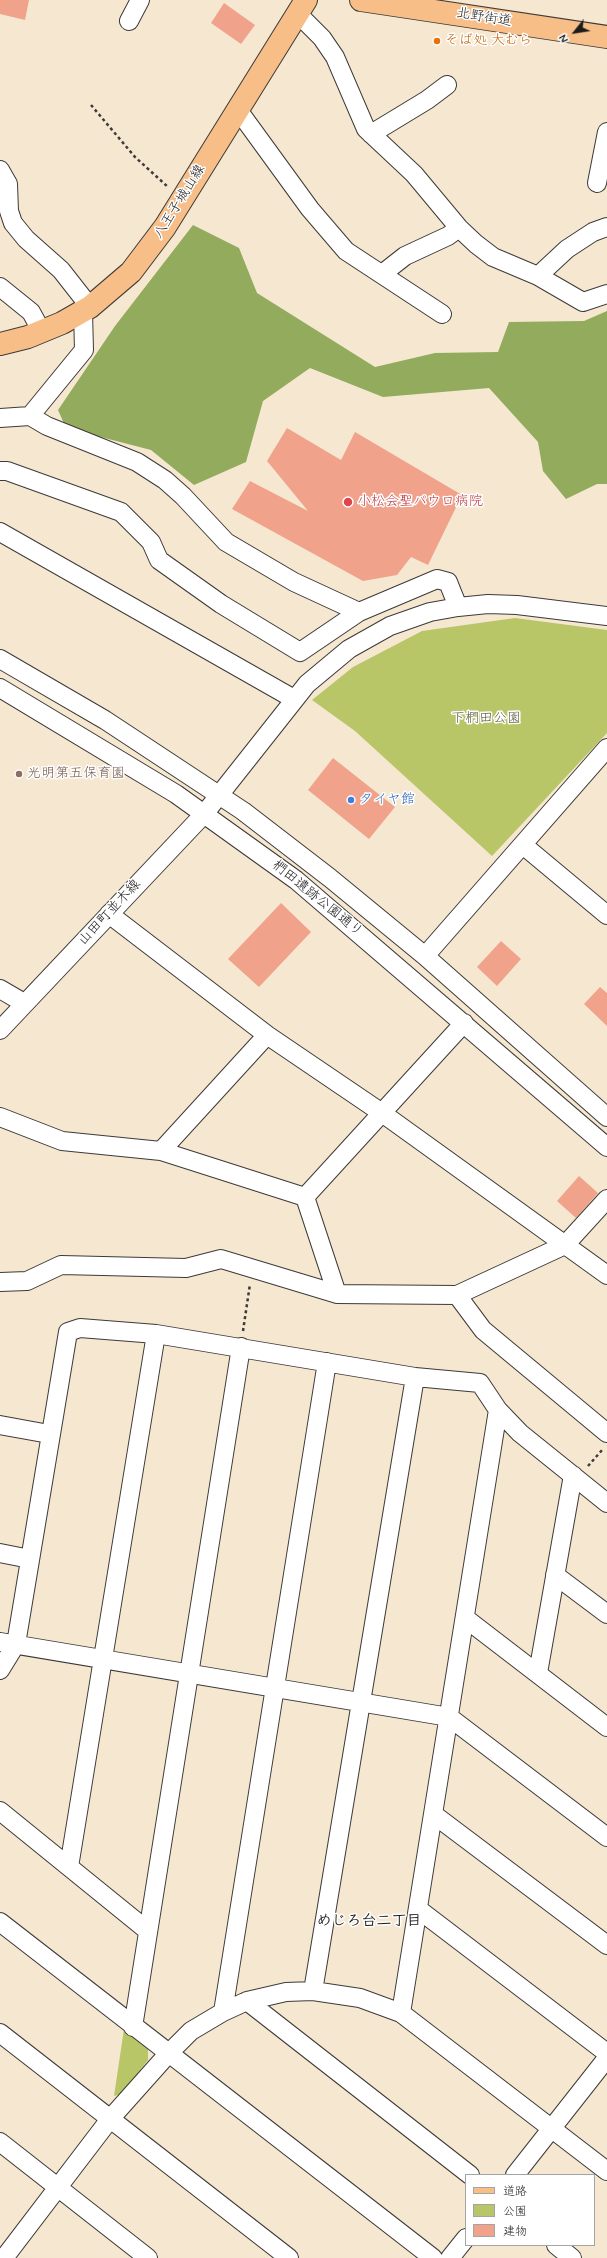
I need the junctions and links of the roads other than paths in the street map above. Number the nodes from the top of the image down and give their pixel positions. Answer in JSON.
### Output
{"nodes":[{"id":1,"x":140,"y":0,"type":"edge"},
{"id":2,"x":361,"y":0,"type":"edge"},
{"id":3,"x":302,"y":7,"type":"edge"},
{"id":4,"x":129,"y":21,"type":"dead end"},
{"id":5,"x":607,"y":37,"type":"edge"},
{"id":6,"x":447,"y":85,"type":"dead end"},
{"id":7,"x":238,"y":110,"type":"junction"},
{"id":8,"x":607,"y":132,"type":"edge"},
{"id":9,"x":371,"y":134,"type":"junction"},
{"id":10,"x":0,"y":170,"type":"edge"},
{"id":11,"x":601,"y":172,"type":"edge"},
{"id":12,"x":607,"y":227,"type":"edge"},
{"id":13,"x":459,"y":228,"type":"junction"},
{"id":14,"x":382,"y":274,"type":"junction"},
{"id":15,"x":538,"y":276,"type":"junction"},
{"id":16,"x":0,"y":287,"type":"edge"},
{"id":17,"x":607,"y":294,"type":"edge"},
{"id":18,"x":86,"y":309,"type":"junction"},
{"id":19,"x":442,"y":314,"type":"dead end"},
{"id":20,"x":42,"y":332,"type":"junction"},
{"id":21,"x":0,"y":344,"type":"edge"},
{"id":22,"x":30,"y":416,"type":"junction"},
{"id":23,"x":0,"y":418,"type":"edge"},
{"id":24,"x":0,"y":471,"type":"edge"},
{"id":25,"x":0,"y":532,"type":"edge"},
{"id":26,"x":458,"y":607,"type":"junction"},
{"id":27,"x":359,"y":612,"type":"junction"},
{"id":28,"x":607,"y":616,"type":"edge"},
{"id":29,"x":0,"y":660,"type":"edge"},
{"id":30,"x":0,"y":688,"type":"edge"},
{"id":31,"x":294,"y":699,"type":"junction"},
{"id":32,"x":607,"y":748,"type":"edge"},
{"id":33,"x":220,"y":796,"type":"junction"},
{"id":34,"x":205,"y":813,"type":"junction"},
{"id":35,"x":524,"y":845,"type":"junction"},
{"id":36,"x":109,"y":914,"type":"junction"},
{"id":37,"x":607,"y":915,"type":"edge"},
{"id":38,"x":425,"y":956,"type":"junction"},
{"id":39,"x":0,"y":989,"type":"edge"},
{"id":40,"x":24,"y":1003,"type":"junction"},
{"id":41,"x":464,"y":1023,"type":"junction"},
{"id":42,"x":0,"y":1030,"type":"edge"},
{"id":43,"x":267,"y":1035,"type":"junction"},
{"id":44,"x":382,"y":1113,"type":"junction"},
{"id":45,"x":0,"y":1117,"type":"edge"},
{"id":46,"x":607,"y":1117,"type":"edge"},
{"id":47,"x":607,"y":1147,"type":"edge"},
{"id":48,"x":162,"y":1151,"type":"junction"},
{"id":49,"x":305,"y":1197,"type":"junction"},
{"id":50,"x":607,"y":1199,"type":"edge"},
{"id":51,"x":565,"y":1245,"type":"junction"},
{"id":52,"x":607,"y":1275,"type":"edge"},
{"id":53,"x":0,"y":1282,"type":"edge"},
{"id":54,"x":336,"y":1294,"type":"junction"},
{"id":55,"x":457,"y":1295,"type":"junction"},
{"id":56,"x":156,"y":1334,"type":"junction"},
{"id":57,"x":241,"y":1347,"type":"junction"},
{"id":58,"x":326,"y":1362,"type":"junction"},
{"id":59,"x":415,"y":1377,"type":"junction"},
{"id":60,"x":498,"y":1410,"type":"junction"},
{"id":61,"x":0,"y":1426,"type":"edge"},
{"id":62,"x":607,"y":1433,"type":"edge"},
{"id":63,"x":49,"y":1434,"type":"junction"},
{"id":64,"x":575,"y":1477,"type":"junction"},
{"id":65,"x":607,"y":1503,"type":"edge"},
{"id":66,"x":0,"y":1553,"type":"edge"},
{"id":67,"x":30,"y":1559,"type":"junction"},
{"id":68,"x":555,"y":1575,"type":"junction"},
{"id":69,"x":607,"y":1614,"type":"edge"},
{"id":70,"x":466,"y":1618,"type":"junction"},
{"id":71,"x":8,"y":1643,"type":"edge"},
{"id":72,"x":102,"y":1659,"type":"junction"},
{"id":73,"x":0,"y":1670,"type":"edge"},
{"id":74,"x":189,"y":1674,"type":"junction"},
{"id":75,"x":538,"y":1674,"type":"junction"},
{"id":76,"x":274,"y":1689,"type":"junction"},
{"id":77,"x":360,"y":1703,"type":"junction"},
{"id":78,"x":449,"y":1717,"type":"junction"},
{"id":79,"x":607,"y":1727,"type":"edge"},
{"id":80,"x":0,"y":1811,"type":"edge"},
{"id":81,"x":434,"y":1814,"type":"junction"},
{"id":82,"x":607,"y":1837,"type":"edge"},
{"id":83,"x":69,"y":1866,"type":"junction"},
{"id":84,"x":418,"y":1909,"type":"junction"},
{"id":85,"x":0,"y":1922,"type":"edge"},
{"id":86,"x":148,"y":1931,"type":"junction"},
{"id":87,"x":607,"y":1946,"type":"edge"},
{"id":88,"x":313,"y":1991,"type":"junction"},
{"id":89,"x":247,"y":2001,"type":"junction"},
{"id":90,"x":222,"y":2012,"type":"junction"},
{"id":91,"x":401,"y":2013,"type":"junction"},
{"id":92,"x":133,"y":2027,"type":"junction"},
{"id":93,"x":0,"y":2033,"type":"edge"},
{"id":94,"x":607,"y":2053,"type":"edge"},
{"id":95,"x":168,"y":2054,"type":"junction"},
{"id":96,"x":607,"y":2058,"type":"edge"},
{"id":97,"x":110,"y":2119,"type":"junction"},
{"id":98,"x":552,"y":2129,"type":"junction"},
{"id":99,"x":0,"y":2142,"type":"edge"},
{"id":100,"x":607,"y":2172,"type":"edge"},
{"id":101,"x":469,"y":2174,"type":"edge"},
{"id":102,"x":516,"y":2174,"type":"edge"},
{"id":103,"x":58,"y":2187,"type":"junction"},
{"id":104,"x":465,"y":2239,"type":"edge"},
{"id":105,"x":557,"y":2246,"type":"edge"},
{"id":106,"x":0,"y":2256,"type":"edge"},
{"id":107,"x":4,"y":2258,"type":"edge"},
{"id":108,"x":148,"y":2258,"type":"edge"},
{"id":109,"x":289,"y":2258,"type":"edge"},
{"id":110,"x":432,"y":2258,"type":"edge"},
{"id":111,"x":450,"y":2258,"type":"edge"},
{"id":112,"x":572,"y":2258,"type":"edge"}],
"edges":[{"from":1,"to":4,"type":"street"},
{"from":2,"to":5,"type":"main road","name":"北野街道"},
{"from":3,"to":7,"type":"main road","name":"八王子城山線"},
{"from":3,"to":9,"type":"street"},
{"from":6,"to":9,"type":"street"},
{"from":7,"to":14,"type":"street"},
{"from":7,"to":18,"type":"main road","name":"八王子城山線"},
{"from":8,"to":11,"type":"street"},
{"from":9,"to":13,"type":"street"},
{"from":10,"to":18,"type":"street"},
{"from":12,"to":15,"type":"street"},
{"from":13,"to":14,"type":"street"},
{"from":13,"to":15,"type":"street"},
{"from":14,"to":19,"type":"street"},
{"from":15,"to":17,"type":"street"},
{"from":16,"to":20,"type":"street"},
{"from":18,"to":20,"type":"main road","name":"八王子城山線"},
{"from":18,"to":22,"type":"street"},
{"from":20,"to":21,"type":"main road","name":"八王子城山線"},
{"from":22,"to":23,"type":"street"},
{"from":22,"to":27,"type":"street"},
{"from":24,"to":27,"type":"street"},
{"from":25,"to":31,"type":"street"},
{"from":26,"to":27,"type":"street"},
{"from":26,"to":28,"type":"street","name":"山田町並木線"},
{"from":26,"to":31,"type":"street","name":"山田町並木線"},
{"from":29,"to":33,"type":"street","name":"椚田遺跡公園通り"},
{"from":30,"to":34,"type":"street","name":"椚田遺跡公園通り"},
{"from":31,"to":33,"type":"street","name":"山田町並木線"},
{"from":32,"to":35,"type":"street"},
{"from":33,"to":34,"type":"street","name":"山田町並木線"},
{"from":33,"to":38,"type":"street","name":"椚田遺跡公園通り"},
{"from":34,"to":36,"type":"street","name":"山田町並木線"},
{"from":34,"to":41,"type":"street","name":"椚田遺跡公園通り"},
{"from":35,"to":37,"type":"street"},
{"from":35,"to":38,"type":"street"},
{"from":36,"to":40,"type":"street","name":"山田町並木線"},
{"from":36,"to":43,"type":"street"},
{"from":38,"to":46,"type":"street","name":"椚田遺跡公園通り"},
{"from":39,"to":40,"type":"street"},
{"from":40,"to":42,"type":"street","name":"山田町並木線"},
{"from":41,"to":44,"type":"street"},
{"from":41,"to":47,"type":"street","name":"椚田遺跡公園通り"},
{"from":43,"to":44,"type":"street"},
{"from":43,"to":48,"type":"street"},
{"from":44,"to":49,"type":"street"},
{"from":44,"to":51,"type":"street"},
{"from":45,"to":48,"type":"street"},
{"from":48,"to":49,"type":"street"},
{"from":49,"to":54,"type":"street"},
{"from":50,"to":51,"type":"street"},
{"from":51,"to":52,"type":"street"},
{"from":51,"to":55,"type":"street"},
{"from":53,"to":54,"type":"street"},
{"from":54,"to":55,"type":"street"},
{"from":55,"to":62,"type":"street"},
{"from":56,"to":57,"type":"street"},
{"from":56,"to":63,"type":"street"},
{"from":56,"to":72,"type":"street"},
{"from":57,"to":58,"type":"street"},
{"from":57,"to":74,"type":"street"},
{"from":58,"to":59,"type":"street"},
{"from":58,"to":76,"type":"street"},
{"from":59,"to":60,"type":"street"},
{"from":59,"to":77,"type":"street"},
{"from":60,"to":64,"type":"street"},
{"from":60,"to":70,"type":"street"},
{"from":61,"to":63,"type":"street"},
{"from":63,"to":67,"type":"street"},
{"from":64,"to":65,"type":"street"},
{"from":64,"to":68,"type":"street"},
{"from":66,"to":67,"type":"street"},
{"from":67,"to":71,"type":"street"},
{"from":68,"to":69,"type":"street"},
{"from":68,"to":75,"type":"street"},
{"from":70,"to":75,"type":"street"},
{"from":70,"to":78,"type":"street"},
{"from":71,"to":72,"type":"street"},
{"from":71,"to":73,"type":"street"},
{"from":72,"to":74,"type":"street"},
{"from":72,"to":83,"type":"street"},
{"from":74,"to":76,"type":"street"},
{"from":74,"to":86,"type":"street"},
{"from":75,"to":79,"type":"street"},
{"from":76,"to":77,"type":"street"},
{"from":76,"to":90,"type":"street"},
{"from":77,"to":78,"type":"street"},
{"from":77,"to":88,"type":"street"},
{"from":78,"to":81,"type":"street"},
{"from":78,"to":82,"type":"street"},
{"from":80,"to":83,"type":"street"},
{"from":81,"to":84,"type":"street"},
{"from":81,"to":87,"type":"street"},
{"from":83,"to":86,"type":"street"},
{"from":84,"to":91,"type":"street"},
{"from":84,"to":94,"type":"street"},
{"from":85,"to":92,"type":"street"},
{"from":86,"to":92,"type":"street"},
{"from":88,"to":89,"type":"street"},
{"from":88,"to":91,"type":"street"},
{"from":89,"to":90,"type":"street"},
{"from":89,"to":101,"type":"street"},
{"from":90,"to":95,"type":"street"},
{"from":91,"to":98,"type":"street"},
{"from":92,"to":95,"type":"street"},
{"from":93,"to":97,"type":"street"},
{"from":95,"to":97,"type":"street"},
{"from":95,"to":110,"type":"street"},
{"from":96,"to":98,"type":"street"},
{"from":97,"to":103,"type":"street"},
{"from":97,"to":109,"type":"street"},
{"from":98,"to":100,"type":"street"},
{"from":98,"to":102,"type":"street"},
{"from":99,"to":103,"type":"street"},
{"from":103,"to":107,"type":"street"},
{"from":103,"to":108,"type":"street"},
{"from":104,"to":111,"type":"street"},
{"from":105,"to":112,"type":"street"},
{"from":106,"to":107,"type":"street"}]}
